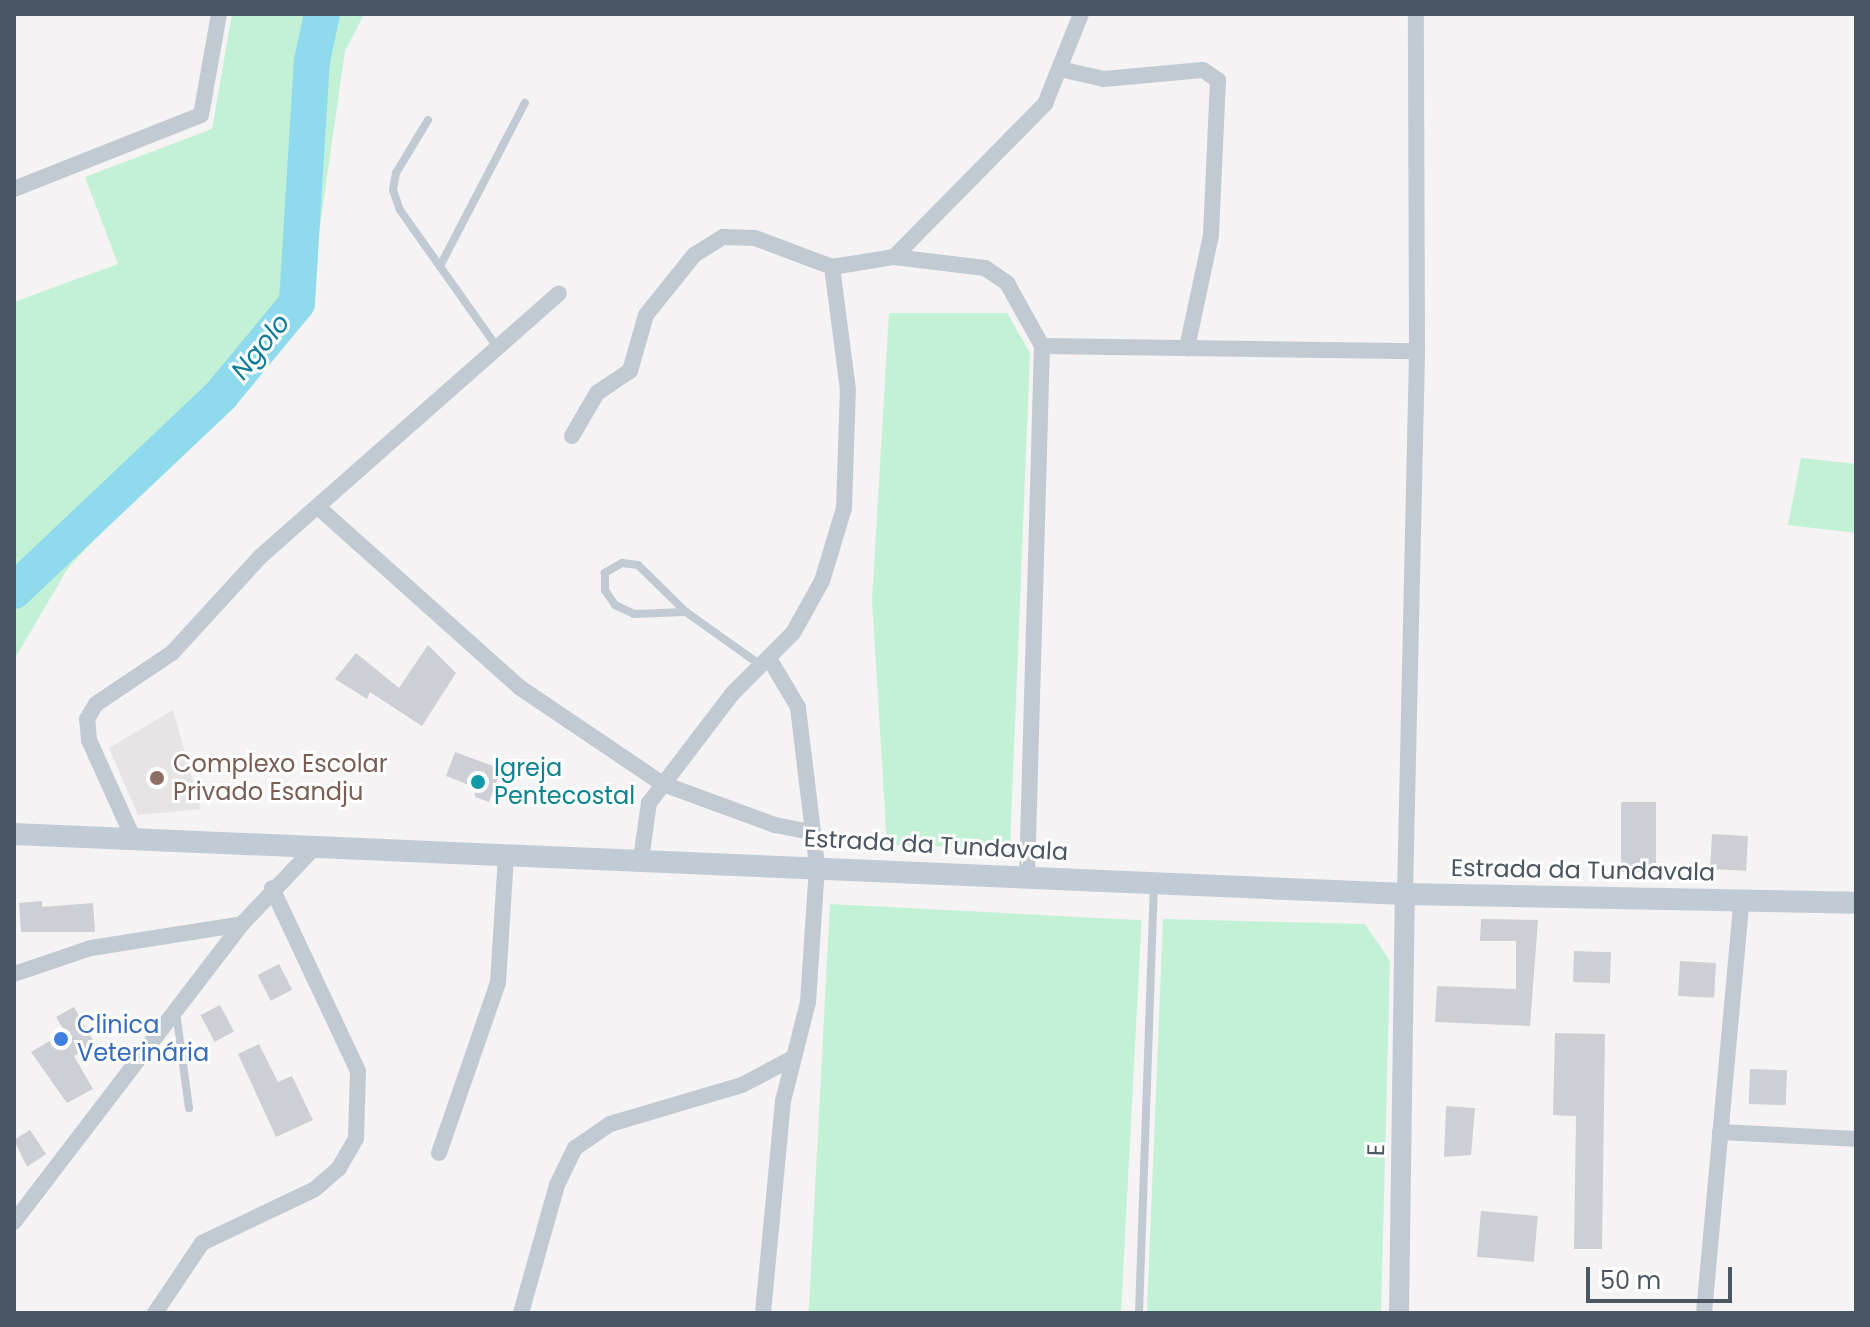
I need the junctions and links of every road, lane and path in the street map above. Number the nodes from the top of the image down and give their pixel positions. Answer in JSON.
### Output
{"nodes":[{"id":1,"x":219,"y":14,"type":"edge"},
{"id":2,"x":1081,"y":14,"type":"edge"},
{"id":3,"x":1416,"y":14,"type":"edge"},
{"id":4,"x":1060,"y":69,"type":"junction"},
{"id":5,"x":525,"y":103,"type":"dead end"},
{"id":6,"x":428,"y":120,"type":"dead end"},
{"id":7,"x":14,"y":189,"type":"edge"},
{"id":8,"x":894,"y":257,"type":"junction"},
{"id":9,"x":440,"y":266,"type":"junction"},
{"id":10,"x":832,"y":267,"type":"junction"},
{"id":11,"x":559,"y":293,"type":"dead end"},
{"id":12,"x":1042,"y":346,"type":"junction"},
{"id":13,"x":497,"y":347,"type":"junction"},
{"id":14,"x":1187,"y":348,"type":"junction"},
{"id":15,"x":1417,"y":351,"type":"junction"},
{"id":16,"x":572,"y":436,"type":"dead end"},
{"id":17,"x":318,"y":507,"type":"junction"},
{"id":18,"x":686,"y":612,"type":"junction"},
{"id":19,"x":767,"y":663,"type":"junction"},
{"id":20,"x":663,"y":784,"type":"junction"},
{"id":21,"x":812,"y":832,"type":"junction"},
{"id":22,"x":14,"y":834,"type":"edge"},
{"id":23,"x":135,"y":842,"type":"junction"},
{"id":24,"x":312,"y":850,"type":"junction"},
{"id":25,"x":506,"y":856,"type":"junction"},
{"id":26,"x":641,"y":859,"type":"junction"},
{"id":27,"x":817,"y":865,"type":"junction"},
{"id":28,"x":1027,"y":876,"type":"junction"},
{"id":29,"x":1154,"y":880,"type":"junction"},
{"id":30,"x":272,"y":888,"type":"junction"},
{"id":31,"x":1405,"y":894,"type":"junction"},
{"id":32,"x":1742,"y":899,"type":"junction"},
{"id":33,"x":1856,"y":903,"type":"edge"},
{"id":34,"x":242,"y":924,"type":"junction"},
{"id":35,"x":14,"y":974,"type":"edge"},
{"id":36,"x":175,"y":1008,"type":"junction"},
{"id":37,"x":793,"y":1058,"type":"junction"},
{"id":38,"x":189,"y":1108,"type":"dead end"},
{"id":39,"x":1720,"y":1132,"type":"junction"},
{"id":40,"x":1856,"y":1139,"type":"edge"},
{"id":41,"x":439,"y":1153,"type":"dead end"},
{"id":42,"x":14,"y":1222,"type":"edge"},
{"id":43,"x":155,"y":1313,"type":"edge"},
{"id":44,"x":521,"y":1313,"type":"edge"},
{"id":45,"x":763,"y":1313,"type":"edge"},
{"id":46,"x":1139,"y":1313,"type":"edge"},
{"id":47,"x":1399,"y":1313,"type":"edge"},
{"id":48,"x":1704,"y":1313,"type":"edge"}],
"edges":[{"from":1,"to":7,"type":"street"},
{"from":2,"to":4,"type":"street"},
{"from":3,"to":15,"type":"street"},
{"from":4,"to":8,"type":"street"},
{"from":4,"to":14,"type":"street"},
{"from":5,"to":9,"type":"lane"},
{"from":6,"to":9,"type":"lane"},
{"from":8,"to":10,"type":"street"},
{"from":8,"to":12,"type":"street"},
{"from":9,"to":13,"type":"lane"},
{"from":10,"to":16,"type":"street"},
{"from":10,"to":19,"type":"street"},
{"from":11,"to":13,"type":"street"},
{"from":12,"to":14,"type":"street"},
{"from":12,"to":28,"type":"street"},
{"from":13,"to":17,"type":"street"},
{"from":14,"to":15,"type":"street"},
{"from":15,"to":31,"type":"street"},
{"from":17,"to":20,"type":"street"},
{"from":17,"to":23,"type":"street"},
{"from":18,"to":18,"type":"lane"},
{"from":18,"to":19,"type":"lane"},
{"from":19,"to":20,"type":"street"},
{"from":19,"to":21,"type":"street"},
{"from":20,"to":21,"type":"street"},
{"from":20,"to":26,"type":"street"},
{"from":21,"to":27,"type":"street"},
{"from":22,"to":23,"type":"main road","name":"Estrada da Tundavala"},
{"from":23,"to":24,"type":"main road","name":"Estrada da Tundavala"},
{"from":24,"to":25,"type":"main road","name":"Estrada da Tundavala"},
{"from":24,"to":30,"type":"street"},
{"from":25,"to":26,"type":"main road","name":"Estrada da Tundavala"},
{"from":25,"to":41,"type":"street"},
{"from":26,"to":27,"type":"main road","name":"Estrada da Tundavala"},
{"from":27,"to":28,"type":"main road","name":"Estrada da Tundavala"},
{"from":27,"to":37,"type":"street"},
{"from":28,"to":29,"type":"main road","name":"Estrada da Tundavala"},
{"from":29,"to":31,"type":"main road","name":"Estrada da Tundavala"},
{"from":29,"to":46,"type":"lane"},
{"from":30,"to":34,"type":"street"},
{"from":30,"to":43,"type":"street"},
{"from":31,"to":32,"type":"main road","name":"Estrada da Tundavala"},
{"from":31,"to":47,"type":"street","name":"E"},
{"from":32,"to":33,"type":"main road","name":"Estrada da Tundavala"},
{"from":32,"to":39,"type":"street"},
{"from":34,"to":35,"type":"street"},
{"from":34,"to":36,"type":"street"},
{"from":36,"to":38,"type":"lane"},
{"from":36,"to":42,"type":"street"},
{"from":37,"to":44,"type":"street"},
{"from":37,"to":45,"type":"street"},
{"from":39,"to":40,"type":"street"},
{"from":39,"to":48,"type":"street"}]}
